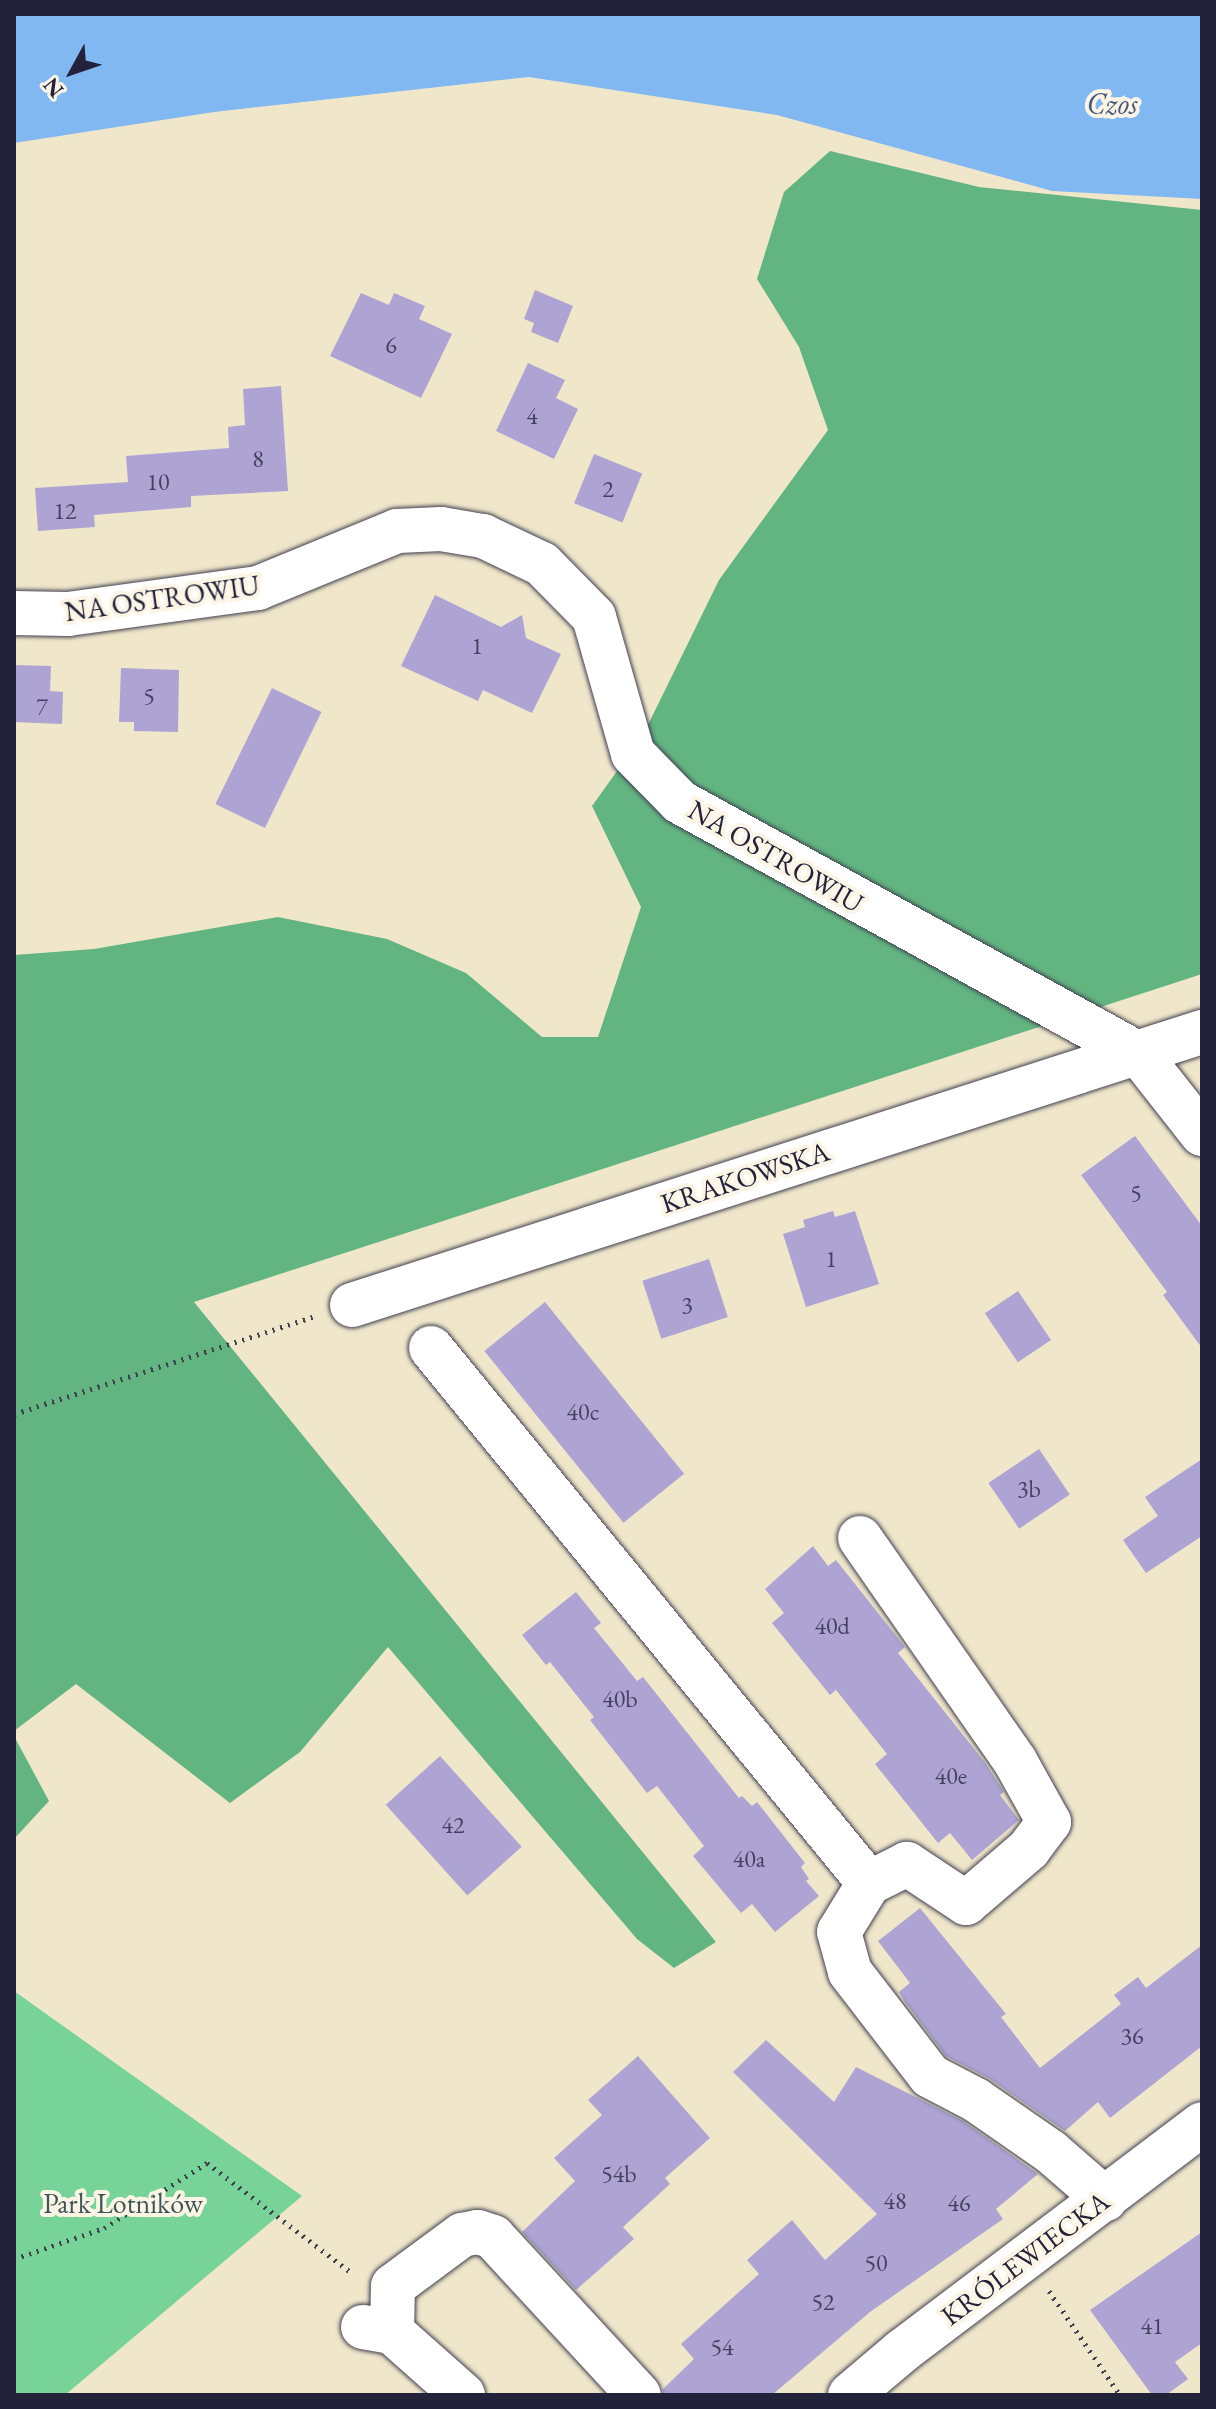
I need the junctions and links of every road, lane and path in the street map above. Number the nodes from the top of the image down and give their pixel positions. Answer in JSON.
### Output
{"nodes":[{"id":1,"x":14,"y":613,"type":"edge"},
{"id":2,"x":1202,"y":1032,"type":"edge"},
{"id":3,"x":1139,"y":1054,"type":"junction"},
{"id":4,"x":1202,"y":1134,"type":"edge"},
{"id":5,"x":352,"y":1305,"type":"joint"},
{"id":6,"x":431,"y":1348,"type":"dead end"},
{"id":7,"x":14,"y":1414,"type":"edge"},
{"id":8,"x":860,"y":1538,"type":"dead end"},
{"id":9,"x":869,"y":1883,"type":"junction"},
{"id":10,"x":1202,"y":2124,"type":"edge"},
{"id":11,"x":1105,"y":2199,"type":"junction"},
{"id":12,"x":14,"y":2259,"type":"edge"},
{"id":13,"x":356,"y":2276,"type":"dead end"},
{"id":14,"x":1043,"y":2284,"type":"dead end"},
{"id":15,"x":463,"y":2395,"type":"edge"},
{"id":16,"x":639,"y":2395,"type":"edge"},
{"id":17,"x":850,"y":2395,"type":"edge"},
{"id":18,"x":1120,"y":2395,"type":"edge"}],
"edges":[{"from":1,"to":3,"type":"street","name":"NA OSTROWIU"},
{"from":2,"to":3,"type":"street","name":"KRAKOWSKA"},
{"from":3,"to":4,"type":"street"},
{"from":3,"to":5,"type":"street","name":"KRAKOWSKA"},
{"from":5,"to":7,"type":"path"},
{"from":6,"to":9,"type":"street"},
{"from":8,"to":9,"type":"street"},
{"from":9,"to":11,"type":"street"},
{"from":10,"to":11,"type":"street","name":"KRÓLEWIECKA"},
{"from":11,"to":17,"type":"street","name":"KRÓLEWIECKA"},
{"from":12,"to":13,"type":"path"},
{"from":14,"to":18,"type":"path"},
{"from":15,"to":16,"type":"street"}]}
